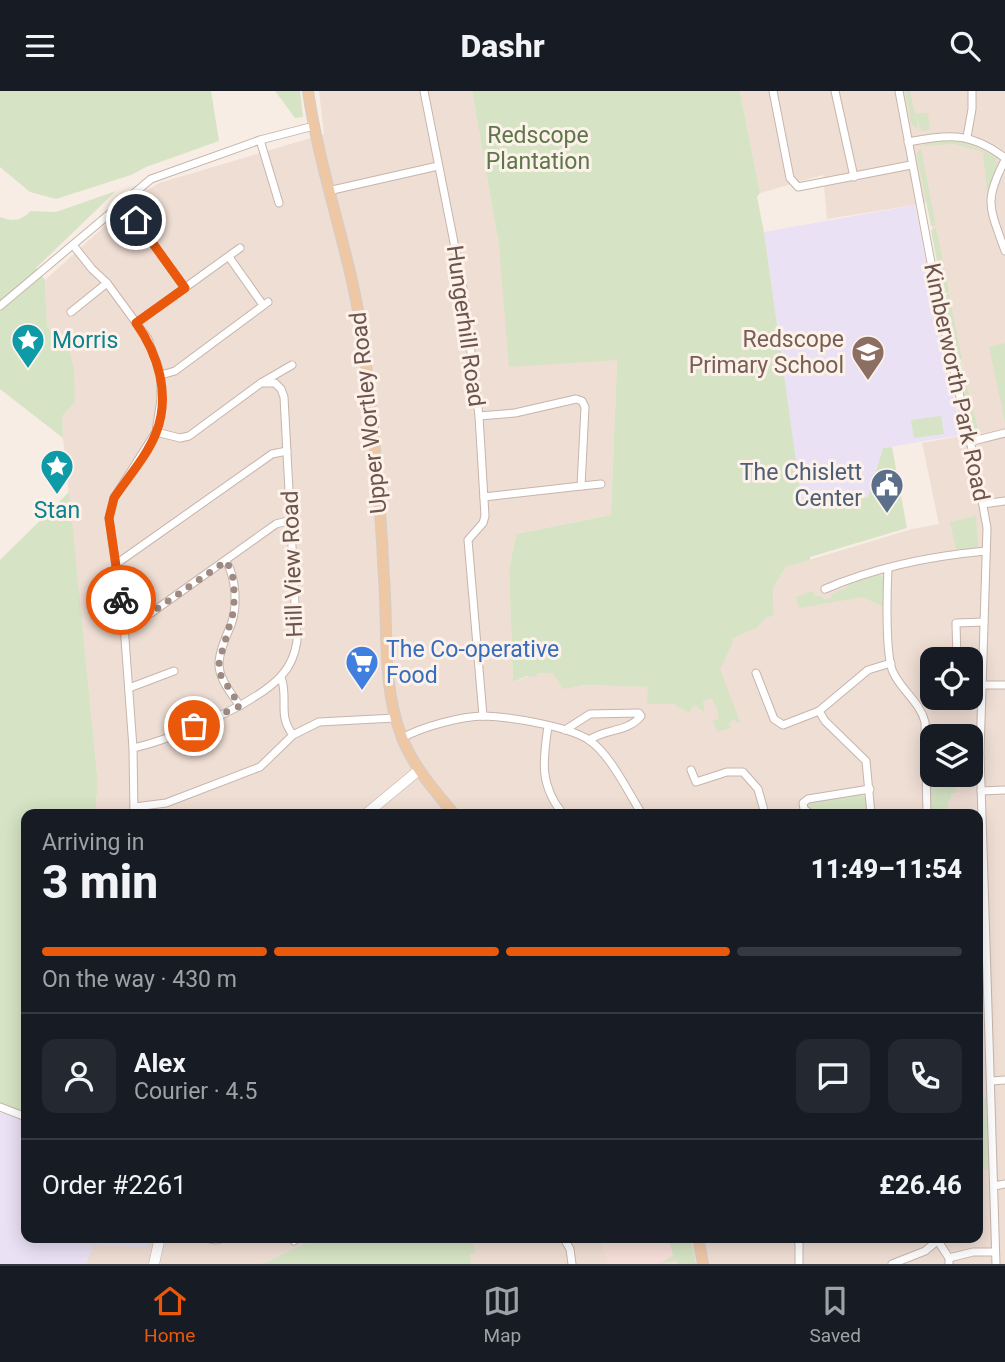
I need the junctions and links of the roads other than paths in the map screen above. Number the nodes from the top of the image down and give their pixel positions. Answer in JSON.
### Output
{"nodes":[{"id":1,"x":309,"y":91,"type":"edge"},
{"id":2,"x":424,"y":91,"type":"edge"},
{"id":3,"x":773,"y":91,"type":"edge"},
{"id":4,"x":835,"y":91,"type":"edge"},
{"id":5,"x":899,"y":91,"type":"edge"},
{"id":6,"x":972,"y":91,"type":"edge"},
{"id":7,"x":314,"y":126,"type":"junction"},
{"id":8,"x":967,"y":137,"type":"junction"},
{"id":9,"x":260,"y":140,"type":"junction"},
{"id":10,"x":908,"y":142,"type":"junction"},
{"id":11,"x":1005,"y":159,"type":"edge"},
{"id":12,"x":911,"y":165,"type":"junction"},
{"id":13,"x":438,"y":166,"type":"junction"},
{"id":14,"x":854,"y":177,"type":"junction"},
{"id":15,"x":328,"y":191,"type":"junction"},
{"id":16,"x":279,"y":203,"type":"dead end"},
{"id":17,"x":136,"y":220,"type":"dead end"},
{"id":18,"x":74,"y":245,"type":"junction"},
{"id":19,"x":240,"y":248,"type":"dead end"},
{"id":20,"x":1005,"y":251,"type":"edge"},
{"id":21,"x":229,"y":257,"type":"junction"},
{"id":22,"x":107,"y":283,"type":"junction"},
{"id":23,"x":185,"y":288,"type":"junction"},
{"id":24,"x":0,"y":306,"type":"edge"},
{"id":25,"x":71,"y":312,"type":"dead end"},
{"id":26,"x":136,"y":323,"type":"junction"},
{"id":27,"x":292,"y":365,"type":"dead end"},
{"id":28,"x":161,"y":375,"type":"junction"},
{"id":29,"x":261,"y":383,"type":"junction"},
{"id":30,"x":479,"y":416,"type":"junction"},
{"id":31,"x":156,"y":432,"type":"junction"},
{"id":32,"x":1005,"y":433,"type":"edge"},
{"id":33,"x":969,"y":442,"type":"junction"},
{"id":34,"x":286,"y":451,"type":"junction"},
{"id":35,"x":601,"y":484,"type":"dead end"},
{"id":36,"x":581,"y":486,"type":"junction"},
{"id":37,"x":484,"y":497,"type":"junction"},
{"id":38,"x":1005,"y":500,"type":"edge"},
{"id":39,"x":984,"y":504,"type":"junction"},
{"id":40,"x":291,"y":520,"type":"junction"},
{"id":41,"x":986,"y":551,"type":"junction"},
{"id":42,"x":226,"y":561,"type":"junction"},
{"id":43,"x":116,"y":564,"type":"junction"},
{"id":44,"x":888,"y":568,"type":"junction"},
{"id":45,"x":825,"y":589,"type":"dead end"},
{"id":46,"x":984,"y":622,"type":"junction"},
{"id":47,"x":124,"y":625,"type":"junction"},
{"id":48,"x":957,"y":647,"type":"edge"},
{"id":49,"x":983,"y":647,"type":"edge"},
{"id":50,"x":891,"y":663,"type":"junction"},
{"id":51,"x":174,"y":671,"type":"dead end"},
{"id":52,"x":756,"y":673,"type":"dead end"},
{"id":53,"x":281,"y":677,"type":"junction"},
{"id":54,"x":983,"y":685,"type":"edge"},
{"id":55,"x":1005,"y":685,"type":"edge"},
{"id":56,"x":129,"y":688,"type":"junction"},
{"id":57,"x":240,"y":706,"type":"junction"},
{"id":58,"x":981,"y":710,"type":"edge"},
{"id":59,"x":819,"y":711,"type":"junction"},
{"id":60,"x":483,"y":716,"type":"junction"},
{"id":61,"x":395,"y":718,"type":"junction"},
{"id":62,"x":548,"y":726,"type":"junction"},
{"id":63,"x":565,"y":730,"type":"junction"},
{"id":64,"x":293,"y":735,"type":"junction"},
{"id":65,"x":402,"y":738,"type":"junction"},
{"id":66,"x":589,"y":740,"type":"junction"},
{"id":67,"x":133,"y":748,"type":"junction"},
{"id":68,"x":691,"y":769,"type":"dead end"},
{"id":69,"x":419,"y":770,"type":"junction"},
{"id":70,"x":870,"y":789,"type":"junction"},
{"id":71,"x":1005,"y":790,"type":"edge"},
{"id":72,"x":981,"y":791,"type":"junction"},
{"id":73,"x":135,"y":809,"type":"edge"},
{"id":74,"x":139,"y":809,"type":"edge"},
{"id":75,"x":372,"y":809,"type":"edge"},
{"id":76,"x":450,"y":809,"type":"edge"},
{"id":77,"x":560,"y":809,"type":"edge"},
{"id":78,"x":639,"y":809,"type":"edge"},
{"id":79,"x":764,"y":809,"type":"edge"},
{"id":80,"x":804,"y":809,"type":"edge"},
{"id":81,"x":871,"y":809,"type":"edge"},
{"id":82,"x":927,"y":809,"type":"edge"},
{"id":83,"x":980,"y":809,"type":"edge"},
{"id":84,"x":983,"y":885,"type":"edge"},
{"id":85,"x":983,"y":999,"type":"edge"},
{"id":86,"x":988,"y":999,"type":"junction"},
{"id":87,"x":1005,"y":1080,"type":"edge"},
{"id":88,"x":992,"y":1081,"type":"junction"},
{"id":89,"x":0,"y":1107,"type":"edge"},
{"id":90,"x":21,"y":1115,"type":"edge"},
{"id":91,"x":1005,"y":1184,"type":"edge"},
{"id":92,"x":994,"y":1186,"type":"junction"},
{"id":93,"x":159,"y":1243,"type":"edge"},
{"id":94,"x":566,"y":1243,"type":"edge"},
{"id":95,"x":699,"y":1243,"type":"edge"},
{"id":96,"x":798,"y":1243,"type":"edge"},
{"id":97,"x":932,"y":1243,"type":"edge"},
{"id":98,"x":938,"y":1243,"type":"edge"},
{"id":99,"x":995,"y":1252,"type":"junction"},
{"id":100,"x":949,"y":1261,"type":"edge"},
{"id":101,"x":154,"y":1264,"type":"edge"},
{"id":102,"x":572,"y":1264,"type":"edge"},
{"id":103,"x":703,"y":1264,"type":"edge"},
{"id":104,"x":799,"y":1264,"type":"edge"},
{"id":105,"x":892,"y":1264,"type":"edge"},
{"id":106,"x":996,"y":1264,"type":"edge"}],
"edges":[{"from":1,"to":7,"type":"main road","name":"Upper Wortley Road"},
{"from":2,"to":13,"type":"street","name":"Hungerhill Road"},
{"from":3,"to":14,"type":"street"},
{"from":4,"to":14,"type":"street"},
{"from":5,"to":10,"type":"street","name":"Kimberworth Park Road"},
{"from":6,"to":8,"type":"street"},
{"from":7,"to":9,"type":"street"},
{"from":7,"to":15,"type":"main road","name":"Upper Wortley Road"},
{"from":8,"to":10,"type":"street"},
{"from":8,"to":11,"type":"street"},
{"from":9,"to":16,"type":"street"},
{"from":9,"to":18,"type":"street"},
{"from":10,"to":12,"type":"street","name":"Kimberworth Park Road"},
{"from":11,"to":20,"type":"street"},
{"from":12,"to":14,"type":"street"},
{"from":12,"to":33,"type":"street","name":"Kimberworth Park Road"},
{"from":13,"to":15,"type":"street"},
{"from":13,"to":30,"type":"street","name":"Hungerhill Road"},
{"from":15,"to":61,"type":"main road","name":"Upper Wortley Road"},
{"from":17,"to":23,"type":"street"},
{"from":18,"to":22,"type":"street"},
{"from":18,"to":24,"type":"street"},
{"from":19,"to":21,"type":"street"},
{"from":21,"to":23,"type":"street"},
{"from":21,"to":28,"type":"street"},
{"from":22,"to":25,"type":"street"},
{"from":22,"to":26,"type":"street"},
{"from":23,"to":26,"type":"street"},
{"from":26,"to":28,"type":"street"},
{"from":27,"to":29,"type":"street"},
{"from":28,"to":31,"type":"street"},
{"from":29,"to":31,"type":"street"},
{"from":29,"to":34,"type":"street","name":"Hill View Road"},
{"from":30,"to":36,"type":"street"},
{"from":30,"to":37,"type":"street","name":"Hungerhill Road"},
{"from":31,"to":43,"type":"street"},
{"from":32,"to":33,"type":"street"},
{"from":33,"to":39,"type":"street","name":"Kimberworth Park Road"},
{"from":34,"to":40,"type":"street","name":"Hill View Road"},
{"from":34,"to":43,"type":"street"},
{"from":35,"to":36,"type":"street"},
{"from":36,"to":37,"type":"street"},
{"from":37,"to":60,"type":"street","name":"Hungerhill Road"},
{"from":38,"to":39,"type":"street"},
{"from":39,"to":41,"type":"street","name":"Kimberworth Park Road"},
{"from":40,"to":42,"type":"street"},
{"from":40,"to":53,"type":"street","name":"Hill View Road"},
{"from":41,"to":44,"type":"street"},
{"from":41,"to":46,"type":"street","name":"Kimberworth Park Road"},
{"from":42,"to":47,"type":"street"},
{"from":42,"to":57,"type":"street"},
{"from":43,"to":47,"type":"street"},
{"from":44,"to":45,"type":"street"},
{"from":44,"to":50,"type":"street"},
{"from":46,"to":48,"type":"street"},
{"from":46,"to":49,"type":"street","name":"Kimberworth Park Road"},
{"from":47,"to":56,"type":"street"},
{"from":50,"to":59,"type":"street"},
{"from":50,"to":82,"type":"street"},
{"from":51,"to":56,"type":"street"},
{"from":52,"to":59,"type":"street"},
{"from":53,"to":57,"type":"street","name":"Hill View Road"},
{"from":53,"to":64,"type":"street"},
{"from":54,"to":55,"type":"street"},
{"from":56,"to":67,"type":"street"},
{"from":57,"to":67,"type":"street","name":"Hill View Road"},
{"from":58,"to":72,"type":"street","name":"Kimberworth Park Road"},
{"from":59,"to":70,"type":"street"},
{"from":60,"to":62,"type":"street"},
{"from":60,"to":65,"type":"street"},
{"from":61,"to":64,"type":"street"},
{"from":61,"to":65,"type":"main road","name":"Upper Wortley Road"},
{"from":62,"to":63,"type":"street"},
{"from":62,"to":77,"type":"street"},
{"from":63,"to":66,"type":"street"},
{"from":63,"to":66,"type":"street"},
{"from":64,"to":74,"type":"street"},
{"from":65,"to":69,"type":"main road","name":"Upper Wortley Road"},
{"from":66,"to":78,"type":"street"},
{"from":67,"to":73,"type":"street"},
{"from":68,"to":79,"type":"street"},
{"from":69,"to":75,"type":"street"},
{"from":69,"to":76,"type":"main road","name":"Upper Wortley Road"},
{"from":70,"to":80,"type":"street"},
{"from":70,"to":81,"type":"street"},
{"from":71,"to":72,"type":"street"},
{"from":72,"to":83,"type":"street","name":"Kimberworth Park Road"},
{"from":84,"to":86,"type":"street","name":"Kimberworth Park Road"},
{"from":85,"to":86,"type":"street"},
{"from":86,"to":88,"type":"street","name":"Kimberworth Park Road"},
{"from":87,"to":88,"type":"street"},
{"from":88,"to":92,"type":"street","name":"Kimberworth Park Road"},
{"from":89,"to":90,"type":"street"},
{"from":91,"to":92,"type":"street"},
{"from":92,"to":99,"type":"street","name":"Kimberworth Park Road"},
{"from":93,"to":101,"type":"street"},
{"from":94,"to":102,"type":"street"},
{"from":95,"to":103,"type":"main road"},
{"from":96,"to":104,"type":"street"},
{"from":97,"to":105,"type":"street"},
{"from":98,"to":100,"type":"street"},
{"from":99,"to":100,"type":"street"},
{"from":99,"to":106,"type":"street","name":"Kimberworth Park Road"}]}
